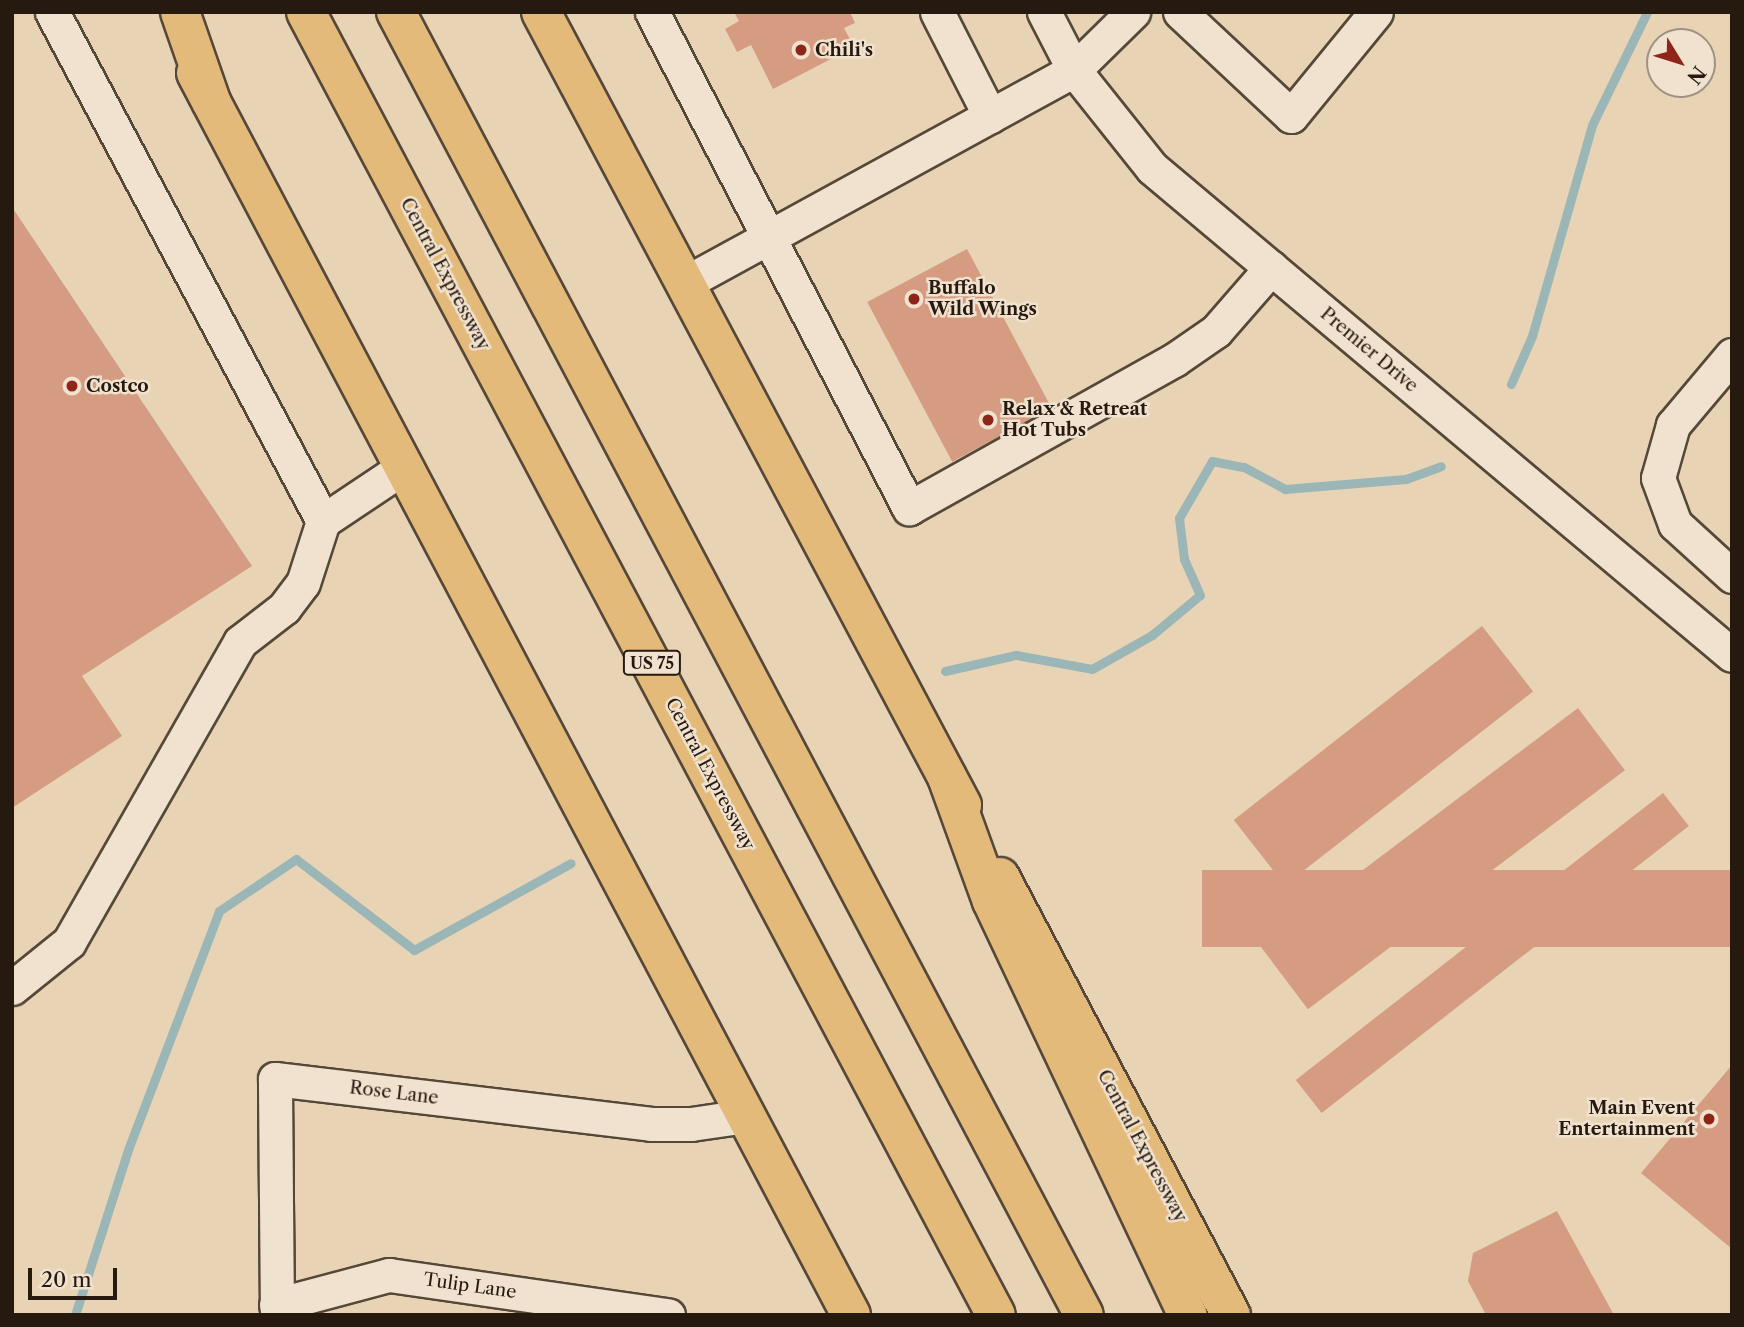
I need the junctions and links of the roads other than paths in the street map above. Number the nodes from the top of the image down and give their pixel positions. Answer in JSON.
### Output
{"nodes":[{"id":1,"x":52,"y":12,"type":"edge"},
{"id":2,"x":164,"y":12,"type":"edge"},
{"id":3,"x":180,"y":12,"type":"edge"},
{"id":4,"x":306,"y":12,"type":"edge"},
{"id":5,"x":396,"y":12,"type":"edge"},
{"id":6,"x":541,"y":12,"type":"edge"},
{"id":7,"x":652,"y":12,"type":"edge"},
{"id":8,"x":937,"y":12,"type":"edge"},
{"id":9,"x":1044,"y":12,"type":"edge"},
{"id":10,"x":1133,"y":12,"type":"edge"},
{"id":11,"x":1180,"y":12,"type":"edge"},
{"id":12,"x":1376,"y":12,"type":"edge"},
{"id":13,"x":1074,"y":70,"type":"junction"},
{"id":14,"x":211,"y":100,"type":"junction"},
{"id":15,"x":990,"y":116,"type":"junction"},
{"id":16,"x":768,"y":237,"type":"junction"},
{"id":17,"x":1271,"y":268,"type":"junction"},
{"id":18,"x":685,"y":283,"type":"junction"},
{"id":19,"x":1732,"y":355,"type":"edge"},
{"id":20,"x":404,"y":467,"type":"junction"},
{"id":21,"x":323,"y":521,"type":"junction"},
{"id":22,"x":1732,"y":576,"type":"edge"},
{"id":23,"x":1732,"y":655,"type":"edge"},
{"id":24,"x":947,"y":777,"type":"junction"},
{"id":25,"x":12,"y":988,"type":"edge"},
{"id":26,"x":746,"y":1116,"type":"junction"},
{"id":27,"x":276,"y":1310,"type":"edge"},
{"id":28,"x":668,"y":1315,"type":"edge"},
{"id":29,"x":851,"y":1315,"type":"edge"},
{"id":30,"x":996,"y":1315,"type":"edge"},
{"id":31,"x":1084,"y":1315,"type":"edge"},
{"id":32,"x":1188,"y":1315,"type":"edge"},
{"id":33,"x":1231,"y":1315,"type":"edge"}],
"edges":[{"from":1,"to":21,"type":"street"},
{"from":2,"to":14,"type":"main road"},
{"from":3,"to":14,"type":"main road"},
{"from":4,"to":30,"type":"main road","name":"Central Expressway","number":"US 75"},
{"from":5,"to":31,"type":"main road"},
{"from":6,"to":18,"type":"main road","name":"Central Expressway"},
{"from":7,"to":16,"type":"street"},
{"from":8,"to":15,"type":"street"},
{"from":9,"to":13,"type":"street","name":"Premier Drive"},
{"from":10,"to":13,"type":"street"},
{"from":11,"to":12,"type":"street"},
{"from":13,"to":15,"type":"street"},
{"from":13,"to":17,"type":"street","name":"Premier Drive"},
{"from":14,"to":20,"type":"main road"},
{"from":15,"to":16,"type":"street"},
{"from":16,"to":17,"type":"street"},
{"from":16,"to":18,"type":"street"},
{"from":17,"to":23,"type":"street","name":"Premier Drive"},
{"from":18,"to":24,"type":"main road","name":"Central Expressway"},
{"from":19,"to":22,"type":"street"},
{"from":20,"to":21,"type":"street"},
{"from":20,"to":26,"type":"main road"},
{"from":21,"to":25,"type":"street"},
{"from":24,"to":32,"type":"main road"},
{"from":24,"to":33,"type":"main road","name":"Central Expressway"},
{"from":26,"to":27,"type":"street","name":"Rose Lane"},
{"from":26,"to":29,"type":"main road"},
{"from":27,"to":28,"type":"street","name":"Tulip Lane"}]}
